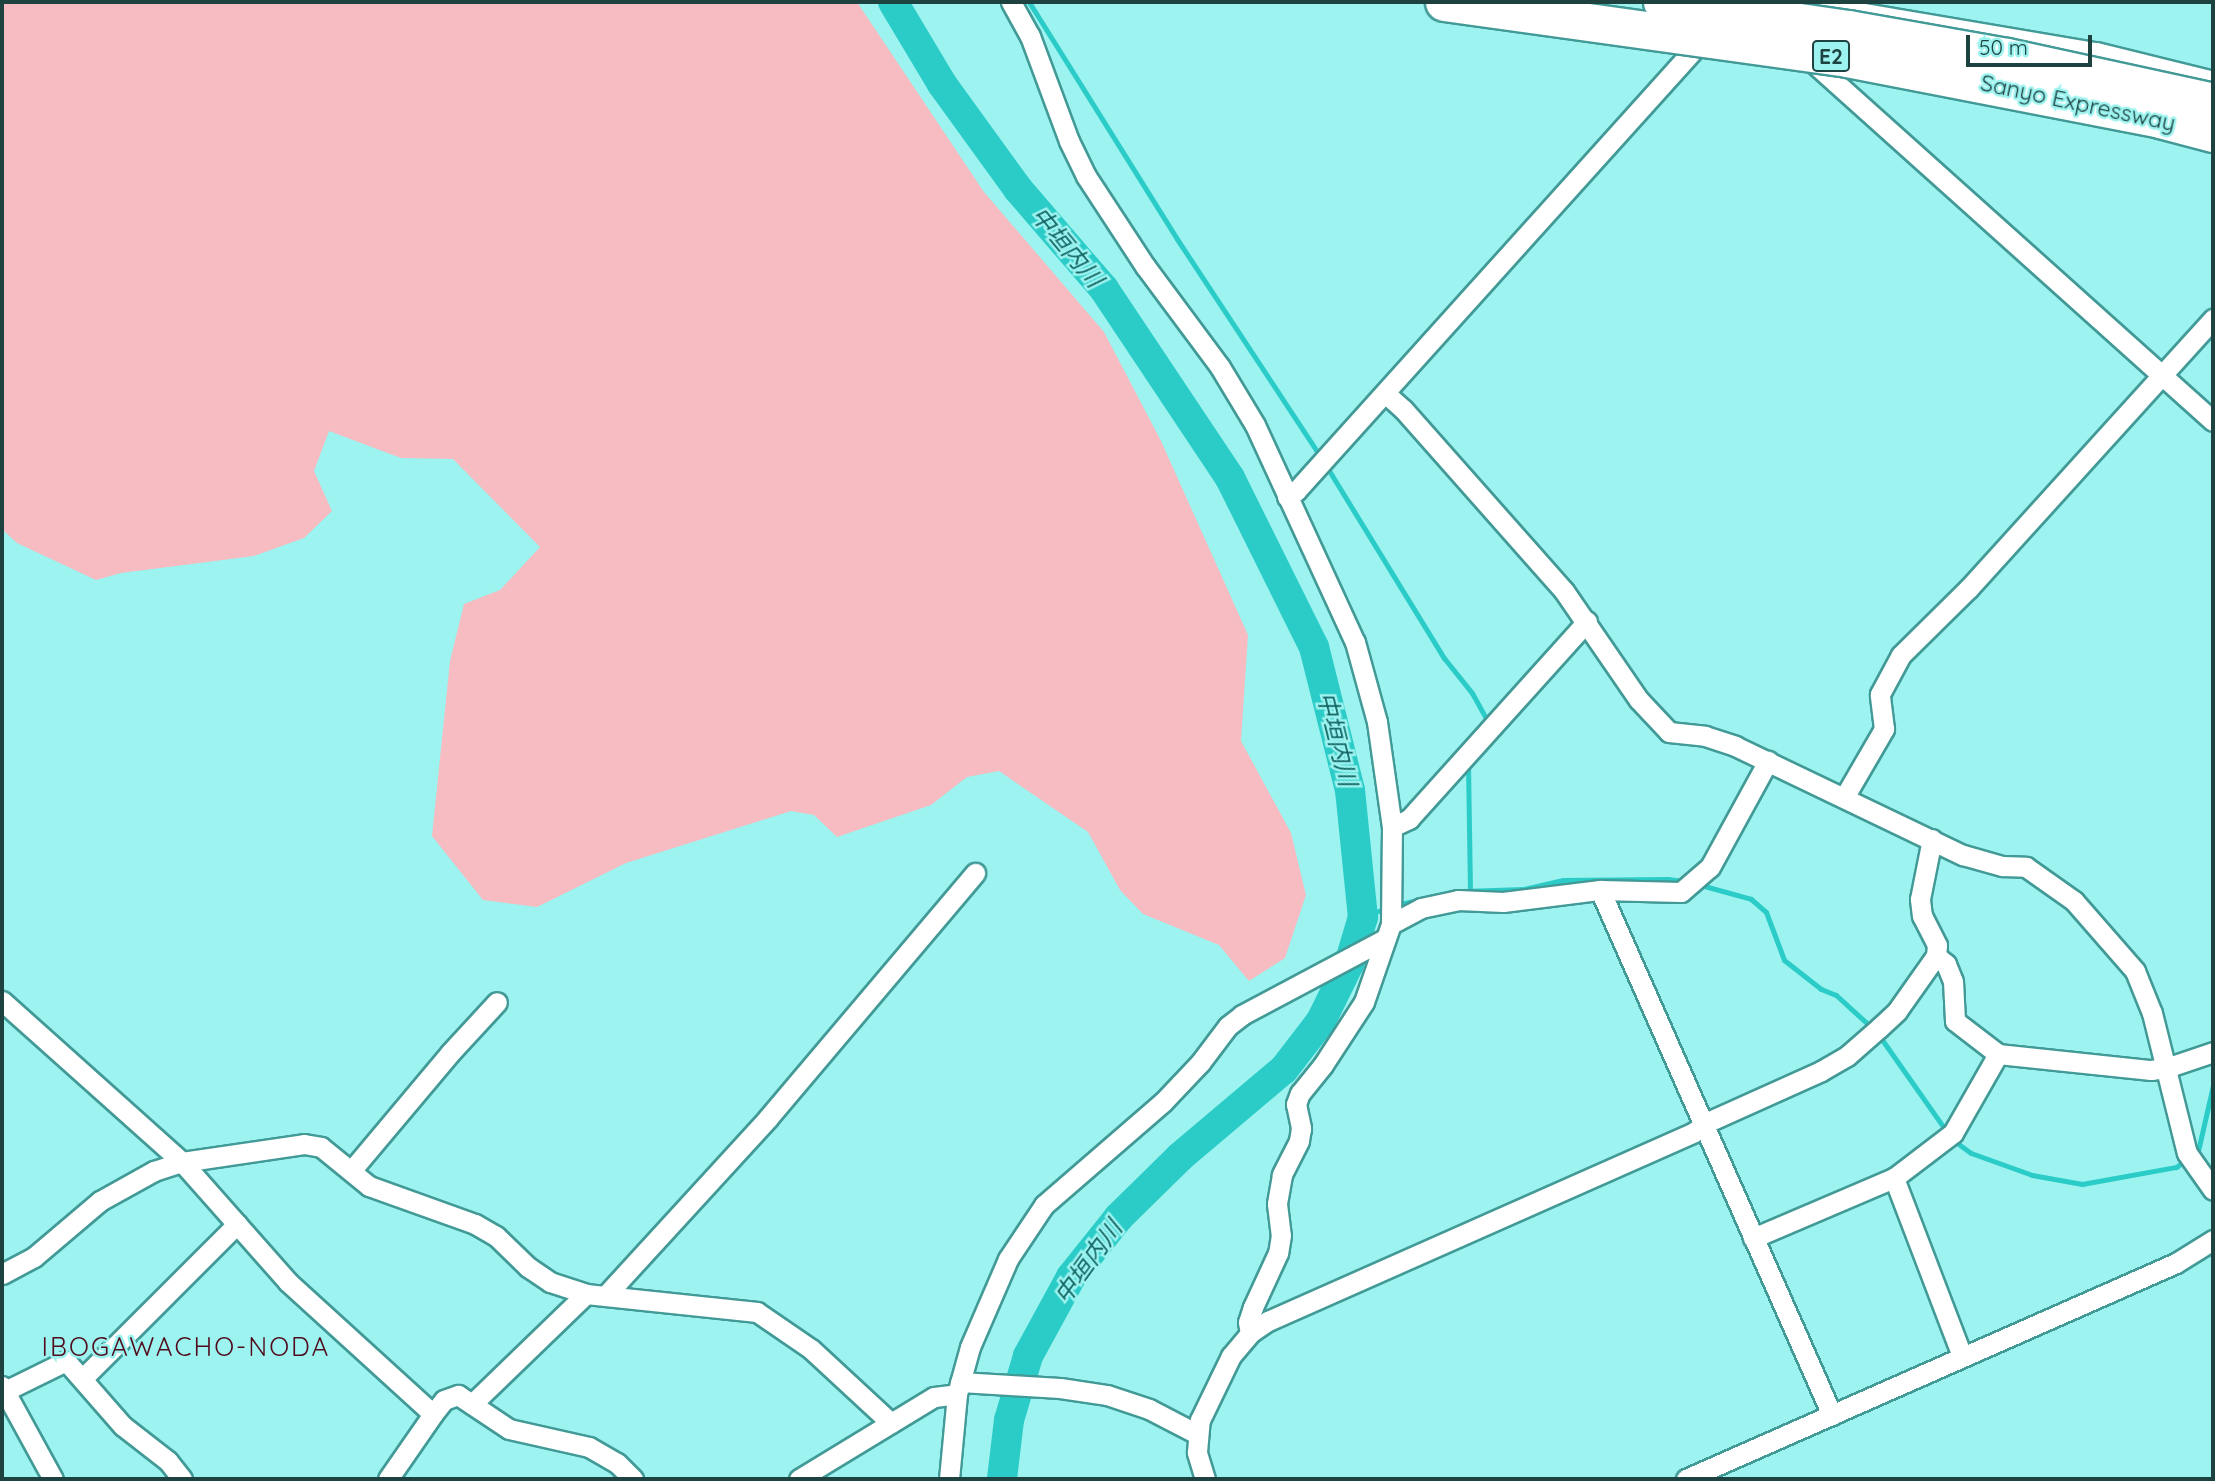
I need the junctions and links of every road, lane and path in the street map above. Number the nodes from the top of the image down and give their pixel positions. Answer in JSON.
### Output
{"nodes":[{"id":1,"x":1011,"y":2,"type":"edge"},
{"id":2,"x":1444,"y":2,"type":"edge"},
{"id":3,"x":1662,"y":2,"type":"edge"},
{"id":4,"x":1736,"y":2,"type":"edge"},
{"id":5,"x":1746,"y":2,"type":"edge"},
{"id":6,"x":1792,"y":2,"type":"edge"},
{"id":7,"x":1799,"y":2,"type":"edge"},
{"id":8,"x":1783,"y":35,"type":"junction"},
{"id":9,"x":2213,"y":81,"type":"edge"},
{"id":10,"x":2213,"y":102,"type":"edge"},
{"id":11,"x":2213,"y":132,"type":"edge"},
{"id":12,"x":2213,"y":319,"type":"edge"},
{"id":13,"x":2162,"y":375,"type":"junction"},
{"id":14,"x":1385,"y":393,"type":"junction"},
{"id":15,"x":2213,"y":421,"type":"edge"},
{"id":16,"x":1287,"y":497,"type":"junction"},
{"id":17,"x":1587,"y":621,"type":"junction"},
{"id":18,"x":1768,"y":761,"type":"junction"},
{"id":19,"x":1845,"y":796,"type":"junction"},
{"id":20,"x":1392,"y":827,"type":"junction"},
{"id":21,"x":1932,"y":839,"type":"junction"},
{"id":22,"x":975,"y":873,"type":"dead end"},
{"id":23,"x":1600,"y":890,"type":"junction"},
{"id":24,"x":1385,"y":935,"type":"junction"},
{"id":25,"x":1936,"y":956,"type":"junction"},
{"id":26,"x":2,"y":1001,"type":"edge"},
{"id":27,"x":497,"y":1002,"type":"dead end"},
{"id":28,"x":2213,"y":1052,"type":"edge"},
{"id":29,"x":1998,"y":1054,"type":"junction"},
{"id":30,"x":2166,"y":1068,"type":"junction"},
{"id":31,"x":1702,"y":1126,"type":"junction"},
{"id":32,"x":182,"y":1162,"type":"junction"},
{"id":33,"x":351,"y":1171,"type":"junction"},
{"id":34,"x":1894,"y":1178,"type":"junction"},
{"id":35,"x":2213,"y":1190,"type":"edge"},
{"id":36,"x":237,"y":1224,"type":"junction"},
{"id":37,"x":1753,"y":1238,"type":"junction"},
{"id":38,"x":2213,"y":1241,"type":"edge"},
{"id":39,"x":2,"y":1274,"type":"edge"},
{"id":40,"x":586,"y":1294,"type":"junction"},
{"id":41,"x":607,"y":1294,"type":"junction"},
{"id":42,"x":1250,"y":1333,"type":"junction"},
{"id":43,"x":1962,"y":1356,"type":"junction"},
{"id":44,"x":83,"y":1378,"type":"junction"},
{"id":45,"x":962,"y":1387,"type":"junction"},
{"id":46,"x":3,"y":1388,"type":"edge"},
{"id":47,"x":472,"y":1404,"type":"junction"},
{"id":48,"x":433,"y":1413,"type":"junction"},
{"id":49,"x":1832,"y":1415,"type":"junction"},
{"id":50,"x":891,"y":1423,"type":"junction"},
{"id":51,"x":1197,"y":1434,"type":"junction"},
{"id":52,"x":53,"y":1479,"type":"edge"},
{"id":53,"x":182,"y":1479,"type":"edge"},
{"id":54,"x":388,"y":1479,"type":"edge"},
{"id":55,"x":633,"y":1479,"type":"edge"},
{"id":56,"x":799,"y":1479,"type":"edge"},
{"id":57,"x":949,"y":1479,"type":"edge"},
{"id":58,"x":1205,"y":1479,"type":"edge"},
{"id":59,"x":1686,"y":1479,"type":"edge"}],
"edges":[{"from":1,"to":16,"type":"street"},
{"from":2,"to":11,"type":"highway","name":"Sanyo Expressway","number":"E2","bridge":true},
{"from":3,"to":10,"type":"highway","name":"Sanyo Expressway","number":"E2","bridge":true},
{"from":4,"to":14,"type":"street"},
{"from":5,"to":8,"type":"street"},
{"from":6,"to":8,"type":"street"},
{"from":7,"to":9,"type":"street"},
{"from":8,"to":13,"type":"street"},
{"from":12,"to":13,"type":"street"},
{"from":13,"to":15,"type":"street"},
{"from":13,"to":19,"type":"street"},
{"from":14,"to":16,"type":"street"},
{"from":14,"to":17,"type":"street"},
{"from":16,"to":20,"type":"street"},
{"from":17,"to":18,"type":"street"},
{"from":17,"to":20,"type":"street"},
{"from":18,"to":19,"type":"street"},
{"from":18,"to":23,"type":"street"},
{"from":19,"to":21,"type":"street"},
{"from":20,"to":24,"type":"street"},
{"from":21,"to":25,"type":"street"},
{"from":21,"to":30,"type":"street"},
{"from":22,"to":41,"type":"street"},
{"from":23,"to":24,"type":"street"},
{"from":23,"to":31,"type":"street"},
{"from":24,"to":42,"type":"street"},
{"from":24,"to":45,"type":"street"},
{"from":25,"to":29,"type":"street"},
{"from":25,"to":31,"type":"street"},
{"from":26,"to":32,"type":"street"},
{"from":27,"to":33,"type":"street"},
{"from":28,"to":30,"type":"street"},
{"from":29,"to":30,"type":"street"},
{"from":29,"to":34,"type":"street"},
{"from":30,"to":35,"type":"street"},
{"from":31,"to":37,"type":"street"},
{"from":31,"to":42,"type":"street"},
{"from":32,"to":33,"type":"street"},
{"from":32,"to":36,"type":"street"},
{"from":32,"to":39,"type":"street"},
{"from":33,"to":40,"type":"street"},
{"from":34,"to":37,"type":"street"},
{"from":34,"to":43,"type":"street"},
{"from":36,"to":44,"type":"street"},
{"from":36,"to":48,"type":"street"},
{"from":37,"to":49,"type":"street"},
{"from":38,"to":43,"type":"street"},
{"from":40,"to":41,"type":"street"},
{"from":40,"to":47,"type":"street"},
{"from":41,"to":50,"type":"street"},
{"from":42,"to":51,"type":"street"},
{"from":43,"to":49,"type":"street"},
{"from":44,"to":46,"type":"street"},
{"from":44,"to":53,"type":"street"},
{"from":45,"to":50,"type":"street"},
{"from":45,"to":51,"type":"street"},
{"from":45,"to":57,"type":"street"},
{"from":46,"to":52,"type":"street"},
{"from":47,"to":48,"type":"street"},
{"from":47,"to":55,"type":"street"},
{"from":48,"to":54,"type":"street"},
{"from":49,"to":59,"type":"street"},
{"from":50,"to":56,"type":"street"},
{"from":51,"to":58,"type":"street"}]}
